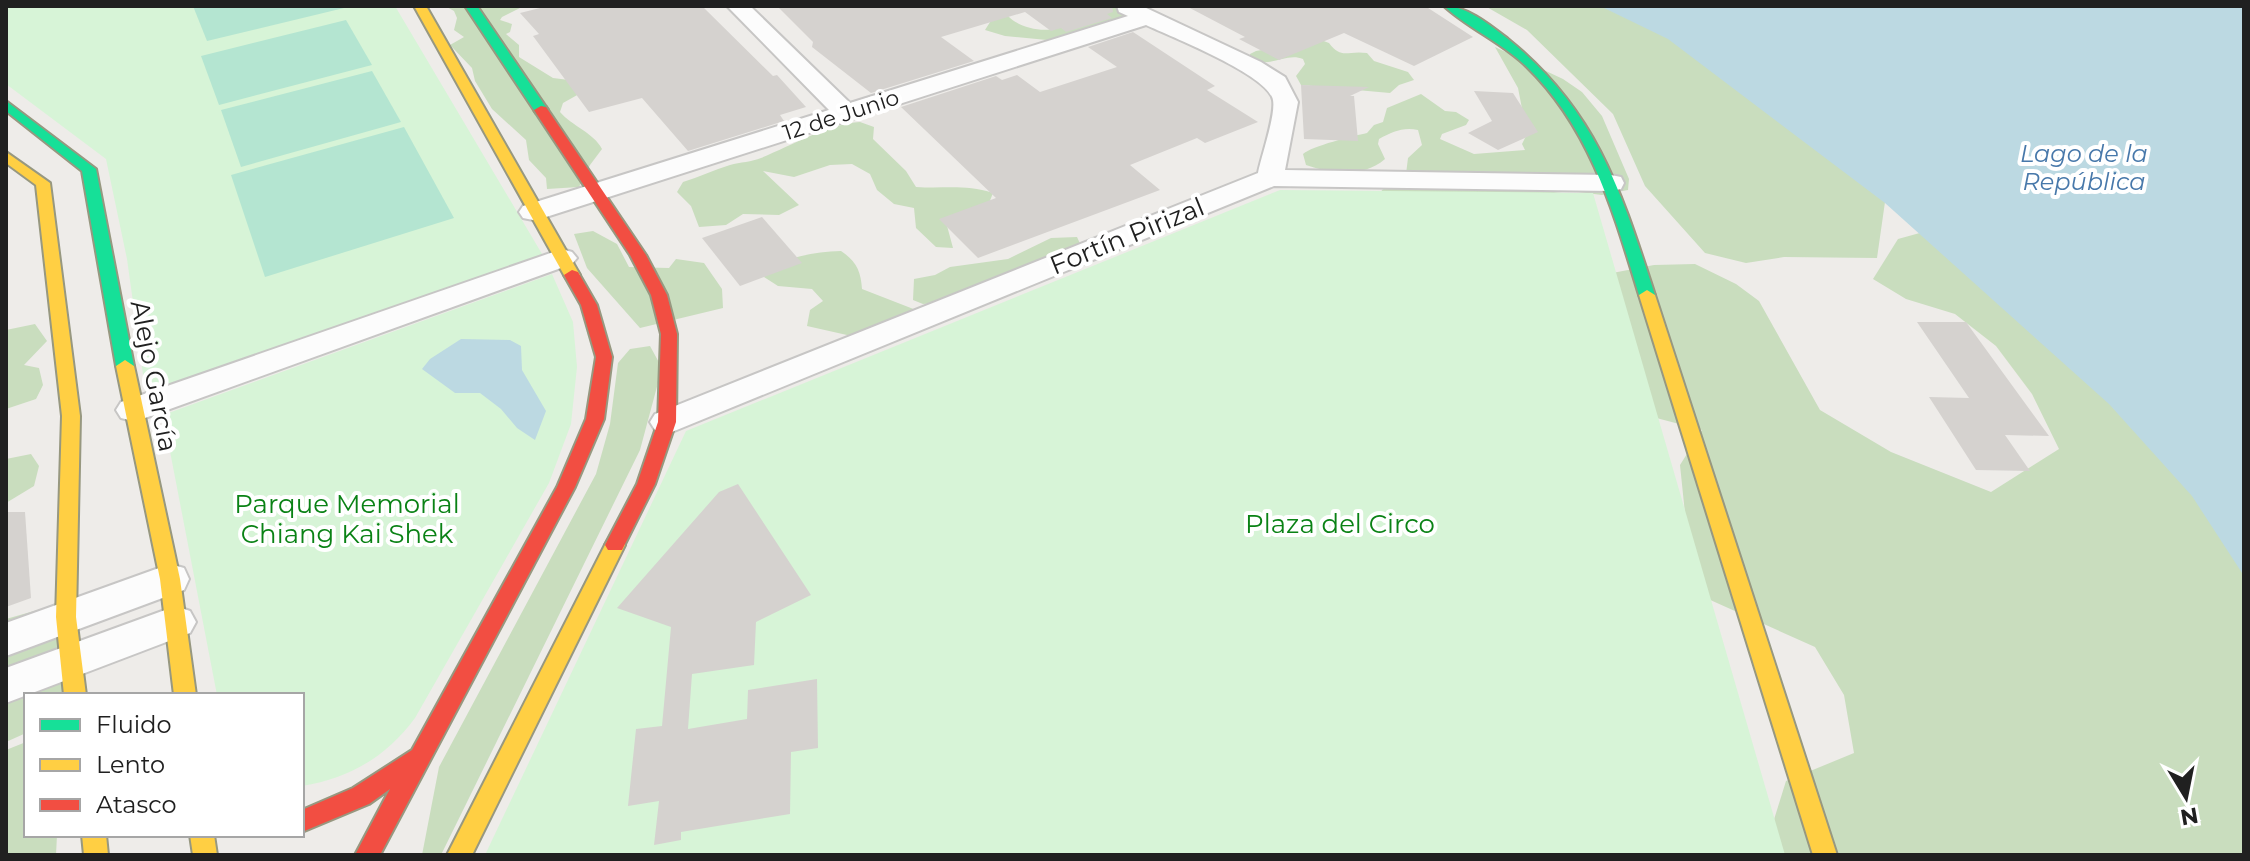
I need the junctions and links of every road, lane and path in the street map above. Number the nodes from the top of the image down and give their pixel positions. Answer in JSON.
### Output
{"nodes":[{"id":1,"x":420,"y":6,"type":"edge"},
{"id":2,"x":471,"y":6,"type":"edge"},
{"id":3,"x":738,"y":6,"type":"edge"},
{"id":4,"x":1126,"y":6,"type":"edge"},
{"id":5,"x":1450,"y":6,"type":"edge"},
{"id":6,"x":1148,"y":17,"type":"junction"},
{"id":7,"x":7,"y":107,"type":"edge"},
{"id":8,"x":846,"y":113,"type":"junction"},
{"id":9,"x":6,"y":156,"type":"edge"},
{"id":10,"x":1270,"y":178,"type":"junction"},
{"id":11,"x":1611,"y":183,"type":"junction"},
{"id":12,"x":595,"y":193,"type":"junction"},
{"id":13,"x":533,"y":212,"type":"junction"},
{"id":14,"x":562,"y":258,"type":"junction"},
{"id":15,"x":133,"y":410,"type":"junction"},
{"id":16,"x":667,"y":422,"type":"junction"},
{"id":17,"x":170,"y":579,"type":"junction"},
{"id":18,"x":66,"y":617,"type":"junction"},
{"id":19,"x":176,"y":622,"type":"junction"},
{"id":20,"x":6,"y":640,"type":"edge"},
{"id":21,"x":73,"y":678,"type":"edge"},
{"id":22,"x":6,"y":686,"type":"edge"},
{"id":23,"x":185,"y":693,"type":"edge"},
{"id":24,"x":425,"y":749,"type":"junction"},
{"id":25,"x":304,"y":820,"type":"edge"},
{"id":26,"x":367,"y":855,"type":"edge"},
{"id":27,"x":459,"y":855,"type":"edge"},
{"id":28,"x":1825,"y":855,"type":"edge"}],
"edges":[{"from":1,"to":13,"type":"street"},
{"from":2,"to":12,"type":"street"},
{"from":3,"to":8,"type":"street"},
{"from":4,"to":6,"type":"street"},
{"from":5,"to":11,"type":"street"},
{"from":6,"to":8,"type":"street","name":"12 de Junio"},
{"from":6,"to":10,"type":"street"},
{"from":7,"to":15,"type":"street","name":"Alejo García"},
{"from":8,"to":12,"type":"street","name":"12 de Junio"},
{"from":9,"to":18,"type":"street"},
{"from":10,"to":11,"type":"street","name":"Fortín Pirizal"},
{"from":10,"to":16,"type":"street","name":"Fortín Pirizal"},
{"from":11,"to":28,"type":"street"},
{"from":12,"to":13,"type":"street","name":"12 de Junio"},
{"from":12,"to":16,"type":"street"},
{"from":13,"to":14,"type":"street"},
{"from":14,"to":15,"type":"street"},
{"from":14,"to":24,"type":"street"},
{"from":15,"to":17,"type":"street","name":"Alejo García"},
{"from":16,"to":27,"type":"street"},
{"from":17,"to":18,"type":"street"},
{"from":17,"to":19,"type":"street","name":"Alejo García"},
{"from":18,"to":20,"type":"street"},
{"from":18,"to":21,"type":"street"},
{"from":19,"to":21,"type":"street"},
{"from":19,"to":23,"type":"street","name":"Alejo García"},
{"from":21,"to":22,"type":"street"},
{"from":24,"to":25,"type":"street"},
{"from":24,"to":26,"type":"street"}]}
